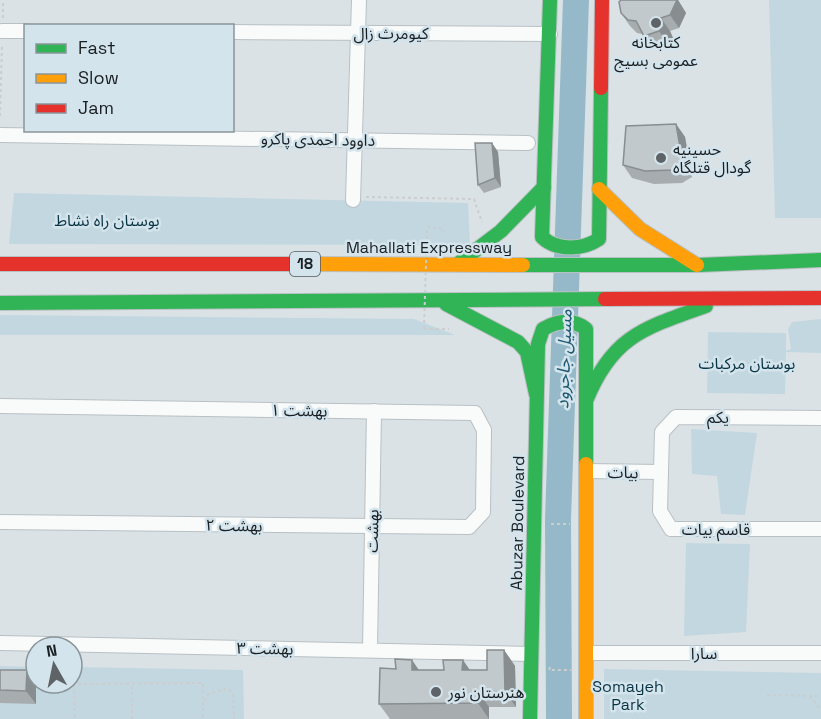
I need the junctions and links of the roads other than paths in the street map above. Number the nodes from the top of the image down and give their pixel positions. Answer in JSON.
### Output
{"nodes":[{"id":1,"x":358,"y":0,"type":"edge"},
{"id":2,"x":550,"y":0,"type":"edge"},
{"id":3,"x":602,"y":0,"type":"edge"},
{"id":4,"x":2,"y":31,"type":"road end"},
{"id":5,"x":24,"y":31,"type":"edge"},
{"id":6,"x":234,"y":32,"type":"edge"},
{"id":7,"x":358,"y":33,"type":"junction"},
{"id":8,"x":549,"y":34,"type":"junction"},
{"id":9,"x":0,"y":135,"type":"edge"},
{"id":10,"x":354,"y":140,"type":"junction"},
{"id":11,"x":528,"y":143,"type":"dead end"},
{"id":12,"x":544,"y":187,"type":"junction"},
{"id":13,"x":599,"y":189,"type":"junction"},
{"id":14,"x":353,"y":198,"type":"road end"},
{"id":15,"x":821,"y":260,"type":"edge"},
{"id":16,"x":459,"y":262,"type":"junction"},
{"id":17,"x":0,"y":264,"type":"edge"},
{"id":18,"x":53,"y":264,"type":"junction"},
{"id":19,"x":158,"y":265,"type":"junction"},
{"id":20,"x":698,"y":265,"type":"junction"},
{"id":21,"x":821,"y":298,"type":"edge"},
{"id":22,"x":725,"y":299,"type":"junction"},
{"id":23,"x":440,"y":301,"type":"junction"},
{"id":24,"x":0,"y":303,"type":"edge"},
{"id":25,"x":54,"y":303,"type":"junction"},
{"id":26,"x":155,"y":303,"type":"junction"},
{"id":27,"x":536,"y":394,"type":"junction"},
{"id":28,"x":586,"y":401,"type":"junction"},
{"id":29,"x":0,"y":406,"type":"edge"},
{"id":30,"x":374,"y":411,"type":"junction"},
{"id":31,"x":821,"y":418,"type":"edge"},
{"id":32,"x":586,"y":471,"type":"junction"},
{"id":33,"x":661,"y":472,"type":"junction"},
{"id":34,"x":0,"y":522,"type":"edge"},
{"id":35,"x":372,"y":526,"type":"junction"},
{"id":36,"x":469,"y":527,"type":"joint"},
{"id":37,"x":821,"y":529,"type":"edge"},
{"id":38,"x":0,"y":642,"type":"edge"},
{"id":39,"x":370,"y":650,"type":"junction"},
{"id":40,"x":587,"y":653,"type":"junction"},
{"id":41,"x":821,"y":653,"type":"edge"},
{"id":42,"x":531,"y":654,"type":"junction"},
{"id":43,"x":530,"y":719,"type":"edge"},
{"id":44,"x":586,"y":719,"type":"edge"}],
"edges":[{"from":1,"to":7,"type":"street"},
{"from":2,"to":8,"type":"main road"},
{"from":3,"to":13,"type":"main road"},
{"from":4,"to":5,"type":"street"},
{"from":6,"to":7,"type":"street","name":"کیومرث زال"},
{"from":7,"to":8,"type":"street","name":"کیومرث زال"},
{"from":7,"to":10,"type":"street"},
{"from":8,"to":12,"type":"main road"},
{"from":9,"to":10,"type":"street","name":"داوود احمدی پاکرو"},
{"from":10,"to":11,"type":"street","name":"داوود احمدی پاکرو"},
{"from":10,"to":14,"type":"street"},
{"from":12,"to":13,"type":"main road"},
{"from":12,"to":16,"type":"main road"},
{"from":13,"to":20,"type":"main road"},
{"from":15,"to":20,"type":"main road","name":"Mahallati Expressway","number":"18"},
{"from":16,"to":19,"type":"main road","name":"Mahallati Expressway","number":"18"},
{"from":16,"to":20,"type":"main road","name":"Mahallati Expressway","number":"18"},
{"from":17,"to":18,"type":"main road","name":"Mahallati Expressway","number":"18"},
{"from":18,"to":19,"type":"main road","name":"Mahallati Expressway","number":"18"},
{"from":18,"to":25,"type":"main road"},
{"from":19,"to":26,"type":"main road"},
{"from":21,"to":22,"type":"main road"},
{"from":22,"to":23,"type":"main road"},
{"from":22,"to":28,"type":"main road"},
{"from":23,"to":26,"type":"main road"},
{"from":23,"to":27,"type":"main road"},
{"from":24,"to":25,"type":"main road"},
{"from":25,"to":26,"type":"main road"},
{"from":27,"to":28,"type":"main road","name":"Abuzar Boulevard"},
{"from":27,"to":42,"type":"main road","name":"Abuzar Boulevard"},
{"from":28,"to":32,"type":"main road"},
{"from":29,"to":30,"type":"street","name":"بهشت ۱"},
{"from":30,"to":35,"type":"street","name":"بهشت"},
{"from":30,"to":36,"type":"street","name":"بهشت ۱"},
{"from":31,"to":33,"type":"street","name":"یکم"},
{"from":32,"to":33,"type":"street","name":"بیات"},
{"from":32,"to":40,"type":"main road"},
{"from":33,"to":37,"type":"street","name":"قاسم بیات"},
{"from":34,"to":35,"type":"street","name":"بهشت ۲"},
{"from":35,"to":36,"type":"street","name":"بهشت ۲"},
{"from":35,"to":39,"type":"street","name":"بهشت"},
{"from":38,"to":39,"type":"street","name":"بهشت ۳"},
{"from":39,"to":42,"type":"street","name":"بهشت ۳"},
{"from":40,"to":41,"type":"street","name":"سارا"},
{"from":40,"to":44,"type":"main road"},
{"from":42,"to":43,"type":"main road","name":"Abuzar Boulevard"}]}
